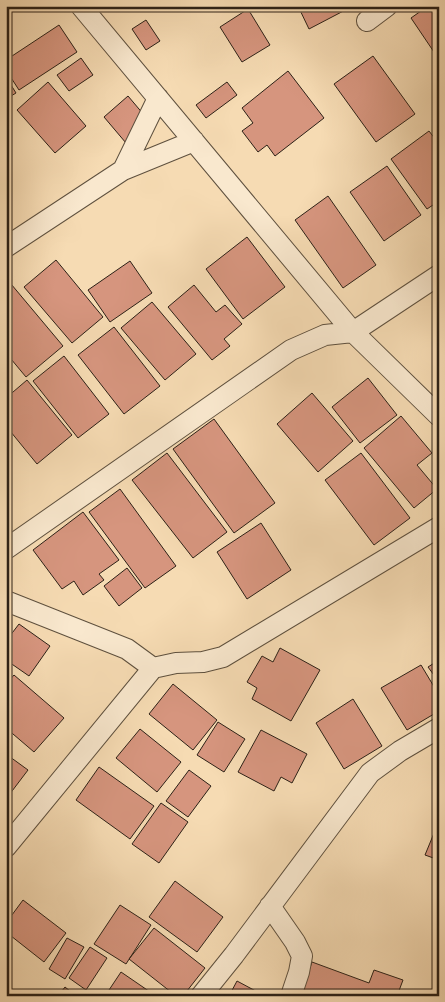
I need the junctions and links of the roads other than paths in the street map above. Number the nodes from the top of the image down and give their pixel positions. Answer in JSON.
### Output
{"nodes":[{"id":1,"x":81,"y":6,"type":"edge"},
{"id":2,"x":387,"y":6,"type":"edge"},
{"id":3,"x":367,"y":21,"type":"dead end"},
{"id":4,"x":158,"y":98,"type":"junction"},
{"id":5,"x":194,"y":141,"type":"junction"},
{"id":6,"x":123,"y":170,"type":"junction"},
{"id":7,"x":6,"y":247,"type":"edge"},
{"id":8,"x":439,"y":275,"type":"edge"},
{"id":9,"x":353,"y":332,"type":"junction"},
{"id":10,"x":439,"y":416,"type":"edge"},
{"id":11,"x":439,"y":527,"type":"edge"},
{"id":12,"x":6,"y":549,"type":"edge"},
{"id":13,"x":6,"y":601,"type":"edge"},
{"id":14,"x":153,"y":668,"type":"junction"},
{"id":15,"x":439,"y":728,"type":"edge"},
{"id":16,"x":6,"y":846,"type":"edge"},
{"id":17,"x":270,"y":906,"type":"junction"},
{"id":18,"x":201,"y":996,"type":"edge"},
{"id":19,"x":290,"y":996,"type":"edge"}],
"edges":[{"from":1,"to":4,"type":"street"},
{"from":2,"to":3,"type":"street"},
{"from":4,"to":5,"type":"street"},
{"from":4,"to":6,"type":"street"},
{"from":5,"to":6,"type":"street"},
{"from":5,"to":9,"type":"street"},
{"from":6,"to":7,"type":"street"},
{"from":8,"to":9,"type":"street"},
{"from":9,"to":10,"type":"street"},
{"from":9,"to":12,"type":"street"},
{"from":11,"to":14,"type":"street"},
{"from":13,"to":14,"type":"street"},
{"from":14,"to":16,"type":"street"},
{"from":15,"to":17,"type":"street"},
{"from":17,"to":18,"type":"street"},
{"from":17,"to":19,"type":"street"}]}
